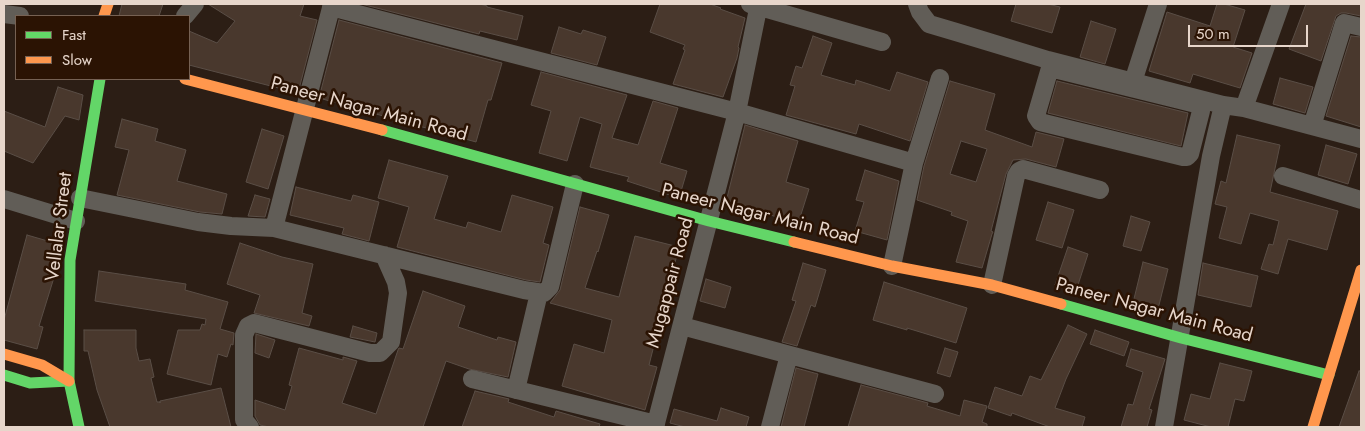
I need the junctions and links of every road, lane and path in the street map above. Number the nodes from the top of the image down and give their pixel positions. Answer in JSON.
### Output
{"nodes":[{"id":1,"x":195,"y":4,"type":"edge"},
{"id":2,"x":917,"y":4,"type":"edge"},
{"id":3,"x":1158,"y":4,"type":"edge"},
{"id":4,"x":1281,"y":4,"type":"edge"},
{"id":5,"x":332,"y":5,"type":"edge"},
{"id":6,"x":756,"y":5,"type":"edge"},
{"id":7,"x":186,"y":15,"type":"edge"},
{"id":8,"x":1361,"y":27,"type":"edge"},
{"id":9,"x":882,"y":42,"type":"dead end"},
{"id":10,"x":940,"y":78,"type":"dead end"},
{"id":11,"x":100,"y":80,"type":"edge"},
{"id":12,"x":189,"y":80,"type":"edge"},
{"id":13,"x":1132,"y":85,"type":"junction"},
{"id":14,"x":1223,"y":105,"type":"junction"},
{"id":15,"x":1244,"y":108,"type":"junction"},
{"id":16,"x":304,"y":109,"type":"junction"},
{"id":17,"x":737,"y":112,"type":"junction"},
{"id":18,"x":1312,"y":126,"type":"junction"},
{"id":19,"x":1194,"y":136,"type":"junction"},
{"id":20,"x":1361,"y":139,"type":"edge"},
{"id":21,"x":1214,"y":142,"type":"junction"},
{"id":22,"x":914,"y":163,"type":"junction"},
{"id":23,"x":1283,"y":176,"type":"dead end"},
{"id":24,"x":576,"y":184,"type":"junction"},
{"id":25,"x":1100,"y":190,"type":"dead end"},
{"id":26,"x":80,"y":198,"type":"junction"},
{"id":27,"x":4,"y":199,"type":"edge"},
{"id":28,"x":1361,"y":200,"type":"edge"},
{"id":29,"x":76,"y":221,"type":"junction"},
{"id":30,"x":709,"y":221,"type":"junction"},
{"id":31,"x":274,"y":228,"type":"junction"},
{"id":32,"x":384,"y":255,"type":"junction"},
{"id":33,"x":892,"y":266,"type":"junction"},
{"id":34,"x":1361,"y":270,"type":"edge"},
{"id":35,"x":992,"y":285,"type":"junction"},
{"id":36,"x":539,"y":293,"type":"junction"},
{"id":37,"x":1356,"y":309,"type":"edge"},
{"id":38,"x":682,"y":326,"type":"junction"},
{"id":39,"x":1181,"y":338,"type":"junction"},
{"id":40,"x":4,"y":354,"type":"edge"},
{"id":41,"x":789,"y":355,"type":"junction"},
{"id":42,"x":4,"y":375,"type":"edge"},
{"id":43,"x":1329,"y":375,"type":"junction"},
{"id":44,"x":472,"y":379,"type":"dead end"},
{"id":45,"x":69,"y":381,"type":"junction"},
{"id":46,"x":516,"y":390,"type":"junction"},
{"id":47,"x":935,"y":394,"type":"dead end"},
{"id":48,"x":655,"y":426,"type":"edge"},
{"id":49,"x":79,"y":427,"type":"edge"},
{"id":50,"x":250,"y":427,"type":"edge"},
{"id":51,"x":770,"y":427,"type":"edge"},
{"id":52,"x":1164,"y":427,"type":"edge"},
{"id":53,"x":1313,"y":427,"type":"edge"}],
"edges":[{"from":1,"to":7,"type":"street"},
{"from":2,"to":13,"type":"street"},
{"from":3,"to":13,"type":"street"},
{"from":4,"to":15,"type":"street"},
{"from":5,"to":16,"type":"street"},
{"from":5,"to":17,"type":"street"},
{"from":6,"to":9,"type":"street"},
{"from":6,"to":17,"type":"street","name":"Mugappair Road"},
{"from":8,"to":18,"type":"street"},
{"from":10,"to":22,"type":"street"},
{"from":11,"to":26,"type":"street","name":"Vellalar Street"},
{"from":12,"to":16,"type":"street","name":"Paneer Nagar Main Road"},
{"from":13,"to":14,"type":"street"},
{"from":13,"to":19,"type":"street"},
{"from":13,"to":19,"type":"street"},
{"from":14,"to":15,"type":"street"},
{"from":14,"to":21,"type":"street"},
{"from":15,"to":18,"type":"street"},
{"from":16,"to":24,"type":"street","name":"Paneer Nagar Main Road"},
{"from":16,"to":31,"type":"street"},
{"from":17,"to":22,"type":"street"},
{"from":17,"to":30,"type":"street","name":"Mugappair Road"},
{"from":18,"to":20,"type":"street"},
{"from":19,"to":21,"type":"street"},
{"from":21,"to":39,"type":"street"},
{"from":22,"to":33,"type":"street"},
{"from":23,"to":28,"type":"street"},
{"from":24,"to":30,"type":"street","name":"Paneer Nagar Main Road"},
{"from":24,"to":36,"type":"street"},
{"from":25,"to":35,"type":"street"},
{"from":26,"to":29,"type":"street","name":"Vellalar Street"},
{"from":26,"to":31,"type":"street"},
{"from":27,"to":29,"type":"street"},
{"from":29,"to":45,"type":"street","name":"Vellalar Street"},
{"from":30,"to":33,"type":"street","name":"Paneer Nagar Main Road"},
{"from":30,"to":38,"type":"street","name":"Mugappair Road"},
{"from":31,"to":32,"type":"street"},
{"from":32,"to":36,"type":"street"},
{"from":32,"to":50,"type":"street"},
{"from":33,"to":35,"type":"street","name":"Paneer Nagar Main Road"},
{"from":34,"to":37,"type":"street"},
{"from":35,"to":39,"type":"street","name":"Paneer Nagar Main Road"},
{"from":36,"to":46,"type":"street"},
{"from":37,"to":43,"type":"street"},
{"from":38,"to":41,"type":"street"},
{"from":38,"to":48,"type":"street","name":"Mugappair Road"},
{"from":39,"to":43,"type":"street","name":"Paneer Nagar Main Road"},
{"from":39,"to":52,"type":"street"},
{"from":40,"to":45,"type":"street"},
{"from":41,"to":47,"type":"street"},
{"from":41,"to":51,"type":"street"},
{"from":42,"to":45,"type":"street"},
{"from":43,"to":53,"type":"street"},
{"from":44,"to":46,"type":"street"},
{"from":45,"to":49,"type":"street","name":"Vellalar Street"},
{"from":46,"to":48,"type":"street"}]}
